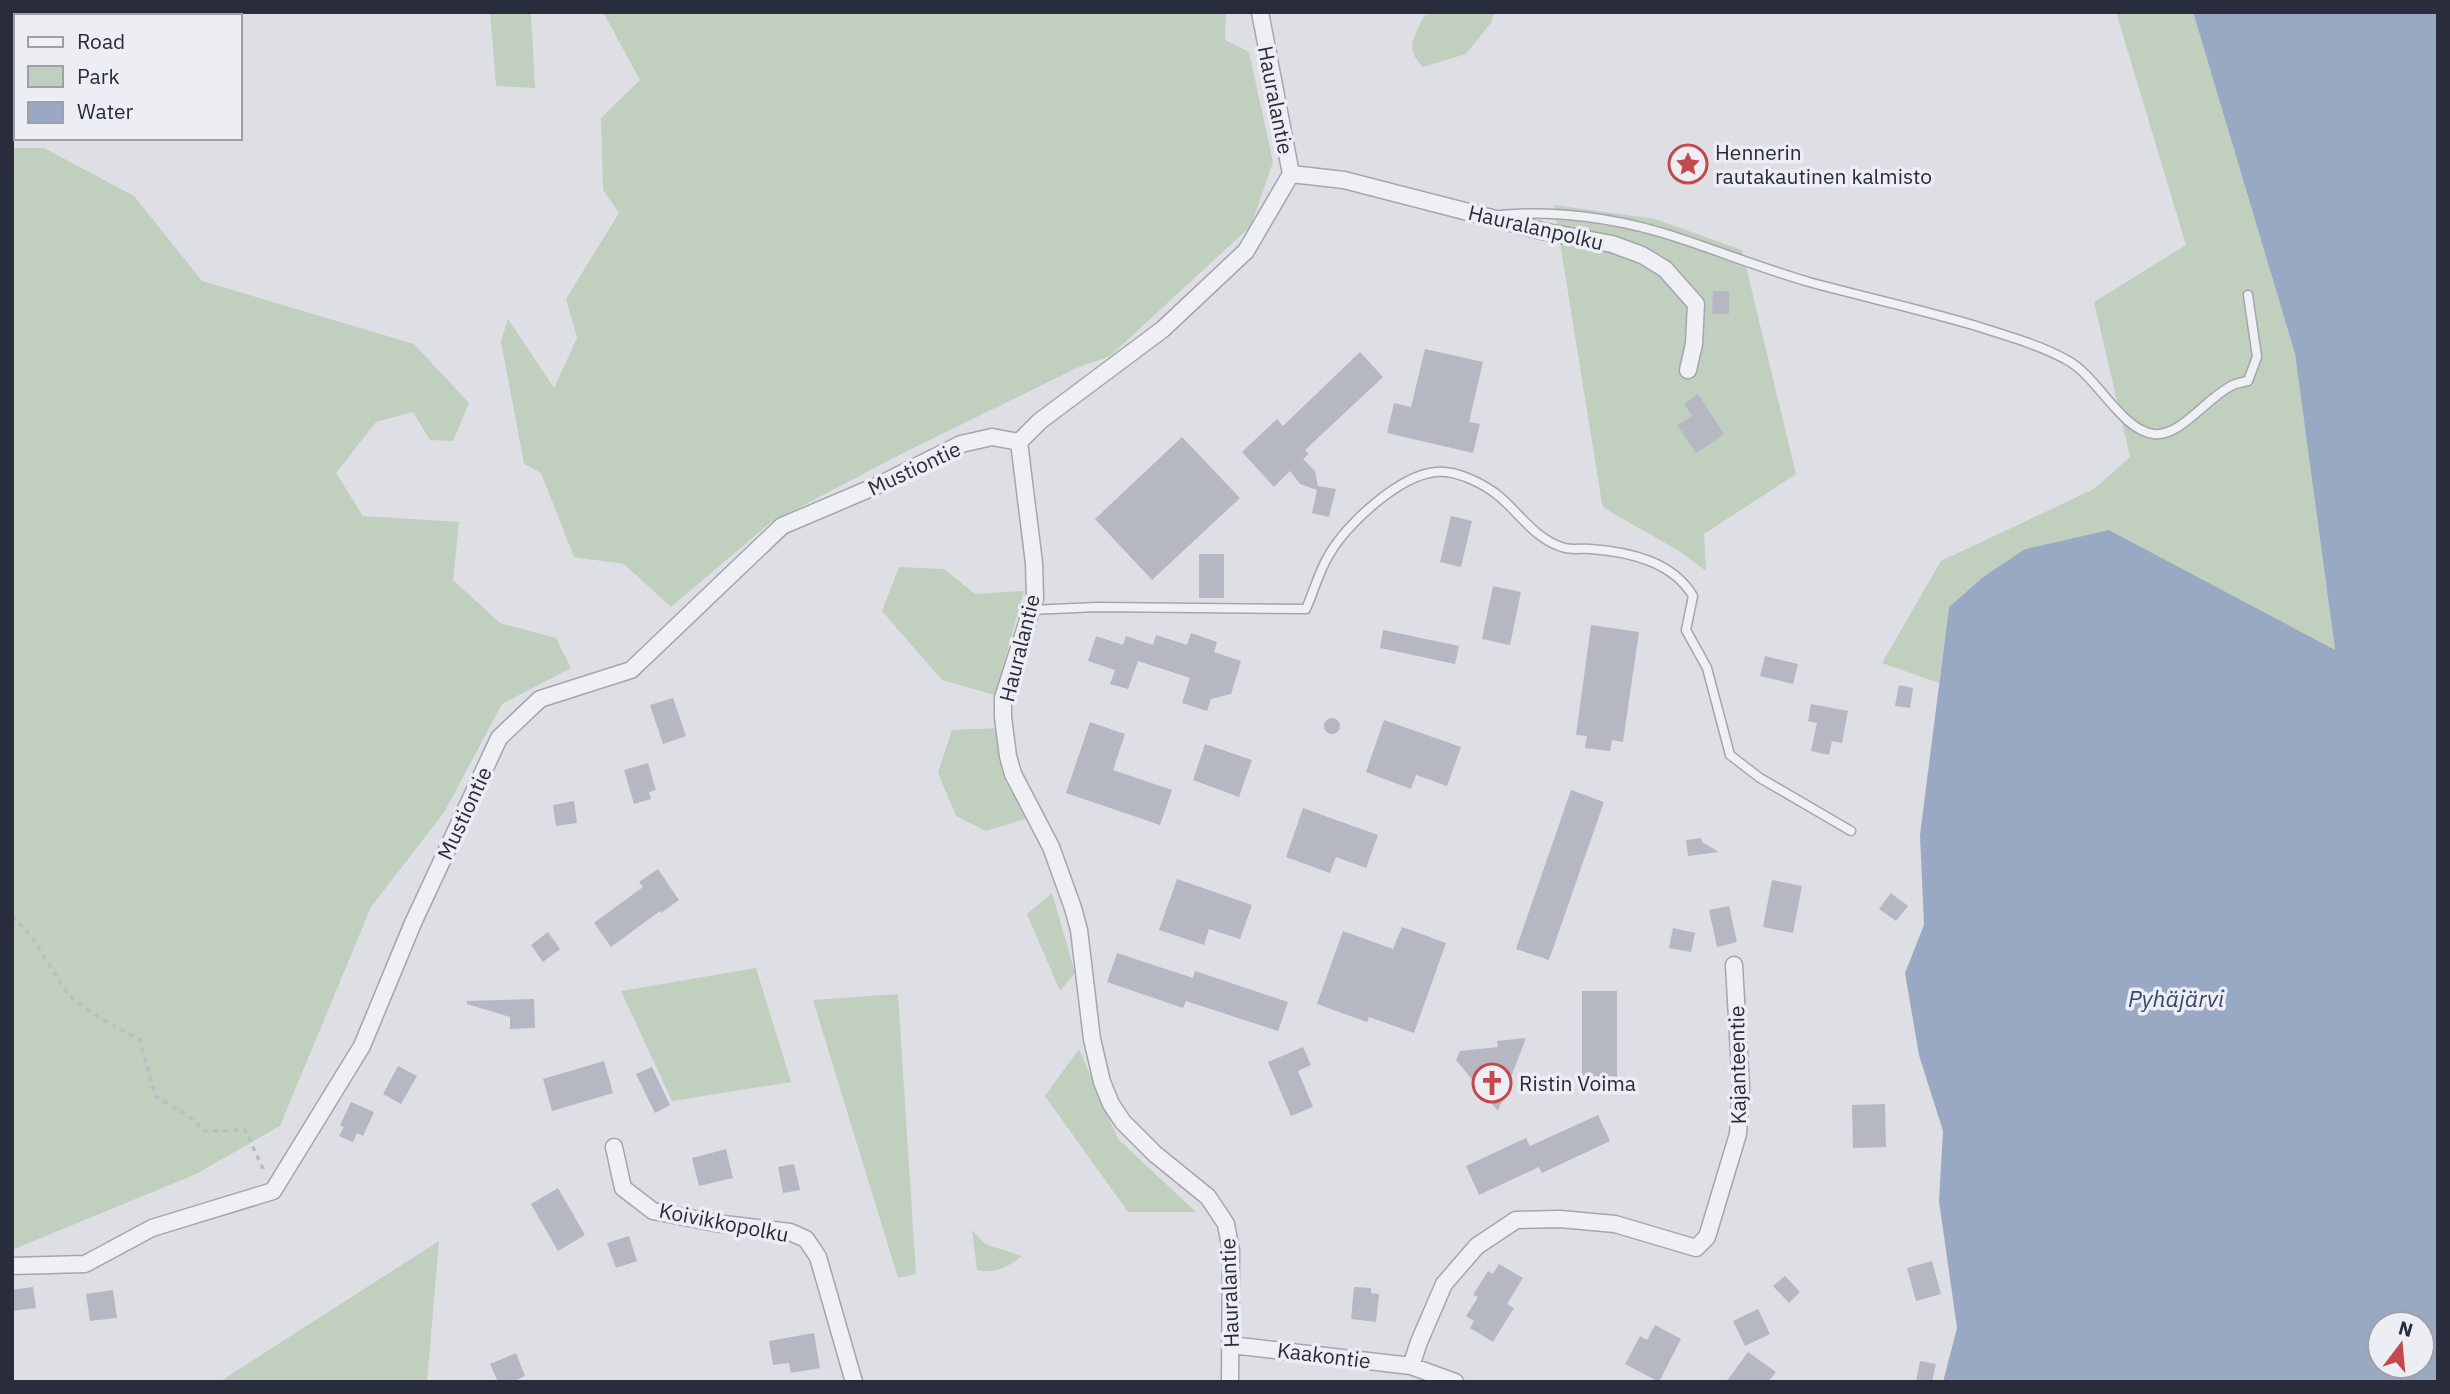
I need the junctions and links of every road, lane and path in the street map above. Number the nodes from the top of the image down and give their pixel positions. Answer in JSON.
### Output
{"nodes":[{"id":1,"x":1260,"y":12,"type":"edge"},
{"id":2,"x":1291,"y":174,"type":"junction"},
{"id":3,"x":1485,"y":217,"type":"junction"},
{"id":4,"x":2248,"y":295,"type":"dead end"},
{"id":5,"x":1688,"y":370,"type":"dead end"},
{"id":6,"x":1019,"y":442,"type":"junction"},
{"id":7,"x":1031,"y":610,"type":"junction"},
{"id":8,"x":1851,"y":831,"type":"dead end"},
{"id":9,"x":12,"y":916,"type":"edge"},
{"id":10,"x":1734,"y":965,"type":"dead end"},
{"id":11,"x":614,"y":1147,"type":"dead end"},
{"id":12,"x":273,"y":1191,"type":"junction"},
{"id":13,"x":12,"y":1266,"type":"edge"},
{"id":14,"x":1231,"y":1345,"type":"junction"},
{"id":15,"x":1411,"y":1366,"type":"junction"},
{"id":16,"x":853,"y":1382,"type":"edge"},
{"id":17,"x":1230,"y":1382,"type":"edge"},
{"id":18,"x":1455,"y":1382,"type":"edge"}],
"edges":[{"from":1,"to":2,"type":"street","name":"Hauralantie"},
{"from":2,"to":3,"type":"street","name":"Hauralanpolku"},
{"from":2,"to":6,"type":"street","name":"Hauralantie"},
{"from":3,"to":4,"type":"lane"},
{"from":3,"to":5,"type":"street","name":"Hauralanpolku"},
{"from":6,"to":7,"type":"street","name":"Hauralantie"},
{"from":6,"to":12,"type":"street","name":"Mustiontie"},
{"from":7,"to":8,"type":"lane"},
{"from":7,"to":14,"type":"street","name":"Hauralantie"},
{"from":9,"to":12,"type":"path"},
{"from":10,"to":15,"type":"street","name":"Kajanteentie"},
{"from":11,"to":16,"type":"street","name":"Koivikkopolku"},
{"from":12,"to":13,"type":"street"},
{"from":14,"to":15,"type":"street","name":"Kaakontie"},
{"from":14,"to":17,"type":"street","name":"Hauralantie"},
{"from":15,"to":18,"type":"street","name":"Kaakontie"}]}
